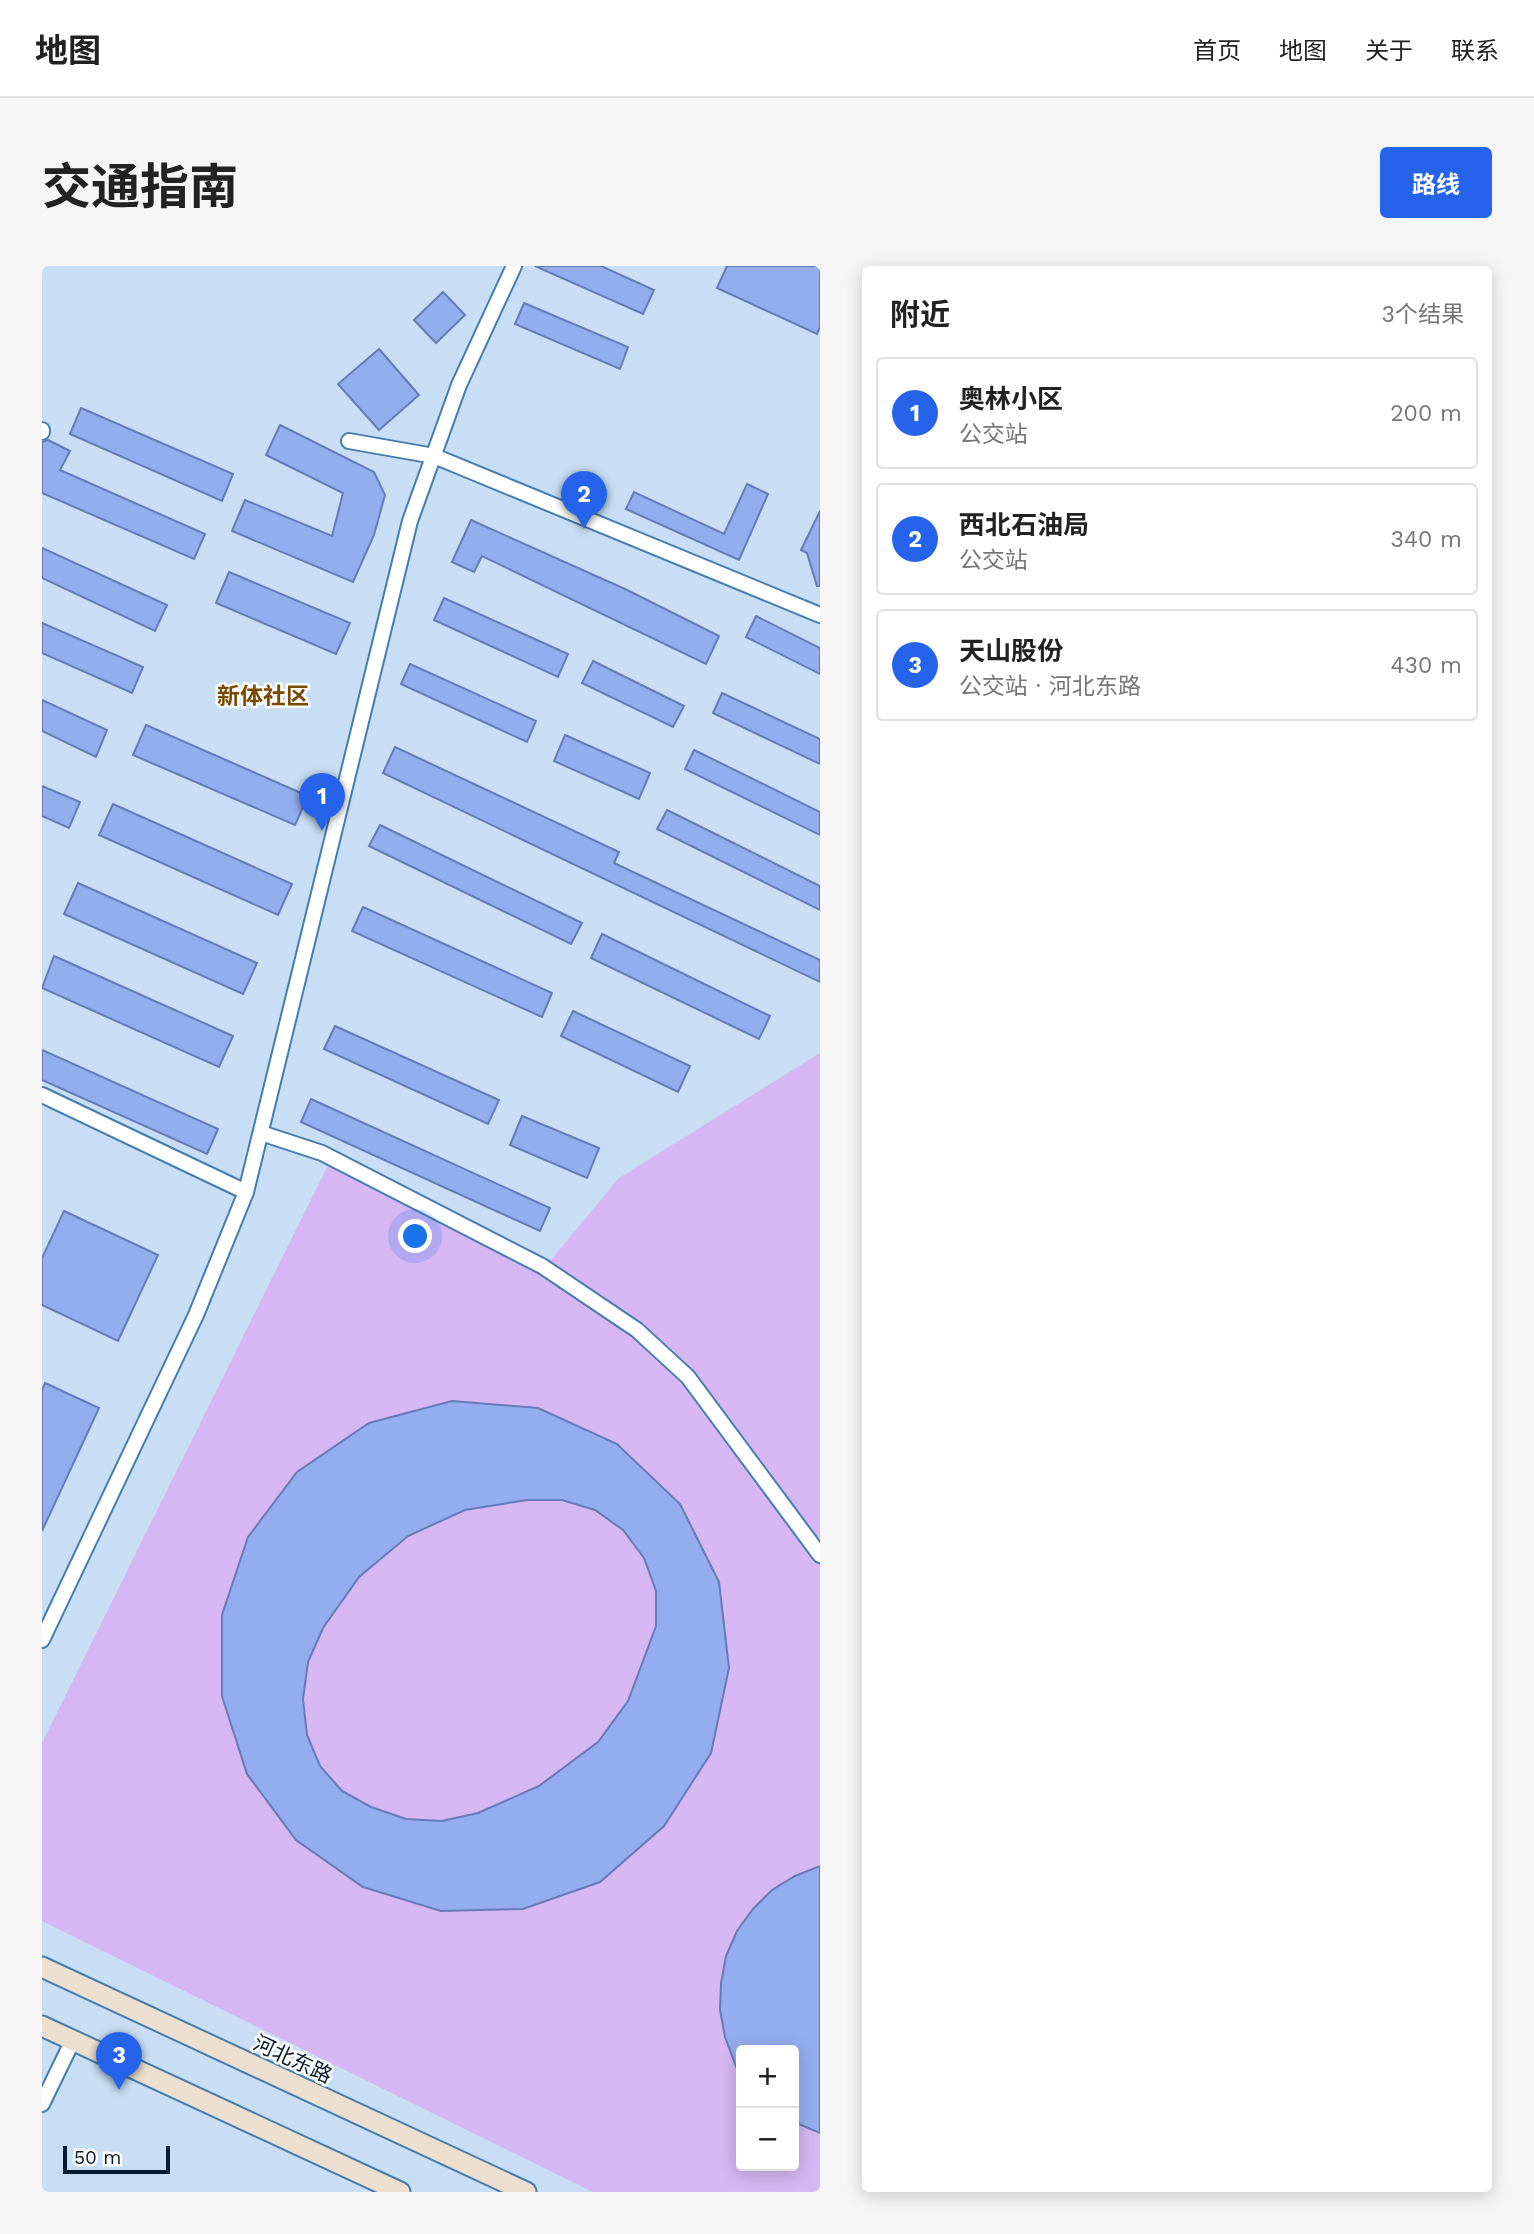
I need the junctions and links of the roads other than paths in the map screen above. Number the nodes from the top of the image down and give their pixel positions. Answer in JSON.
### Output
{"nodes":[{"id":1,"x":514,"y":266,"type":"edge"},
{"id":2,"x":349,"y":441,"type":"dead end"},
{"id":3,"x":434,"y":456,"type":"junction"},
{"id":4,"x":820,"y":615,"type":"edge"},
{"id":5,"x":42,"y":1095,"type":"edge"},
{"id":6,"x":261,"y":1133,"type":"junction"},
{"id":7,"x":246,"y":1192,"type":"junction"},
{"id":8,"x":820,"y":1555,"type":"edge"},
{"id":9,"x":42,"y":1640,"type":"edge"},
{"id":10,"x":42,"y":1967,"type":"edge"},
{"id":11,"x":42,"y":2026,"type":"edge"},
{"id":12,"x":74,"y":2040,"type":"junction"},
{"id":13,"x":42,"y":2104,"type":"edge"},
{"id":14,"x":493,"y":2185,"type":"edge"},
{"id":15,"x":400,"y":2192,"type":"edge"},
{"id":16,"x":526,"y":2192,"type":"edge"}],
"edges":[{"from":1,"to":3,"type":"street"},
{"from":2,"to":3,"type":"street"},
{"from":3,"to":4,"type":"street"},
{"from":3,"to":6,"type":"street"},
{"from":5,"to":7,"type":"street"},
{"from":6,"to":7,"type":"street"},
{"from":6,"to":8,"type":"street"},
{"from":7,"to":9,"type":"street"},
{"from":10,"to":14,"type":"main road","name":"河北东路"},
{"from":11,"to":12,"type":"main road"},
{"from":12,"to":13,"type":"street"},
{"from":12,"to":15,"type":"main road"},
{"from":14,"to":16,"type":"main road","name":"河北东路"}]}
